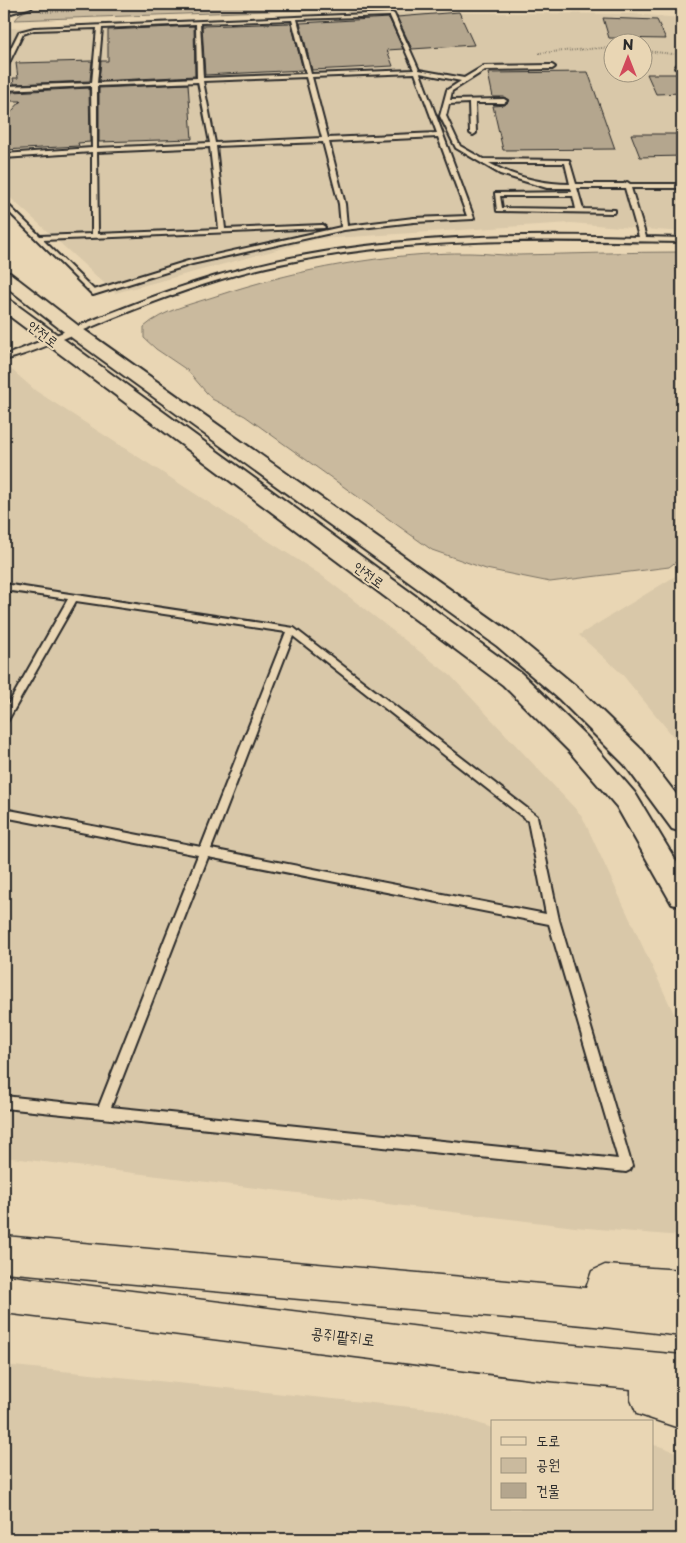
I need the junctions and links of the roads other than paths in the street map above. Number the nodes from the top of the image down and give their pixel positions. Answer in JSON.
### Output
{"nodes":[{"id":1,"x":28,"y":4,"type":"edge"},
{"id":2,"x":4,"y":11,"type":"edge"},
{"id":3,"x":294,"y":19,"type":"junction"},
{"id":4,"x":198,"y":23,"type":"junction"},
{"id":5,"x":100,"y":26,"type":"junction"},
{"id":6,"x":4,"y":67,"type":"edge"},
{"id":7,"x":552,"y":68,"type":"dead end"},
{"id":8,"x":417,"y":71,"type":"junction"},
{"id":9,"x":307,"y":75,"type":"junction"},
{"id":10,"x":200,"y":80,"type":"junction"},
{"id":11,"x":465,"y":80,"type":"junction"},
{"id":12,"x":94,"y":86,"type":"junction"},
{"id":13,"x":4,"y":88,"type":"edge"},
{"id":14,"x":472,"y":101,"type":"junction"},
{"id":15,"x":504,"y":101,"type":"dead end"},
{"id":16,"x":447,"y":102,"type":"junction"},
{"id":17,"x":473,"y":133,"type":"dead end"},
{"id":18,"x":440,"y":135,"type":"junction"},
{"id":19,"x":325,"y":140,"type":"junction"},
{"id":20,"x":212,"y":146,"type":"junction"},
{"id":21,"x":93,"y":150,"type":"junction"},
{"id":22,"x":4,"y":156,"type":"edge"},
{"id":23,"x":482,"y":161,"type":"junction"},
{"id":24,"x":627,"y":184,"type":"junction"},
{"id":25,"x":574,"y":186,"type":"junction"},
{"id":26,"x":682,"y":186,"type":"edge"},
{"id":27,"x":576,"y":194,"type":"junction"},
{"id":28,"x":4,"y":204,"type":"edge"},
{"id":29,"x":580,"y":211,"type":"junction"},
{"id":30,"x":614,"y":211,"type":"dead end"},
{"id":31,"x":344,"y":227,"type":"junction"},
{"id":32,"x":222,"y":231,"type":"junction"},
{"id":33,"x":94,"y":236,"type":"junction"},
{"id":34,"x":38,"y":238,"type":"junction"},
{"id":35,"x":643,"y":239,"type":"junction"},
{"id":36,"x":682,"y":240,"type":"edge"},
{"id":37,"x":4,"y":277,"type":"edge"},
{"id":38,"x":4,"y":304,"type":"edge"},
{"id":39,"x":74,"y":331,"type":"junction"},
{"id":40,"x":51,"y":340,"type":"junction"},
{"id":41,"x":4,"y":358,"type":"edge"},
{"id":42,"x":4,"y":587,"type":"edge"},
{"id":43,"x":74,"y":597,"type":"junction"},
{"id":44,"x":291,"y":630,"type":"junction"},
{"id":45,"x":4,"y":720,"type":"edge"},
{"id":46,"x":4,"y":813,"type":"edge"},
{"id":47,"x":682,"y":822,"type":"edge"},
{"id":48,"x":205,"y":852,"type":"junction"},
{"id":49,"x":682,"y":896,"type":"edge"},
{"id":50,"x":553,"y":920,"type":"junction"},
{"id":51,"x":4,"y":1102,"type":"edge"},
{"id":52,"x":103,"y":1112,"type":"junction"},
{"id":53,"x":4,"y":1254,"type":"edge"},
{"id":54,"x":682,"y":1289,"type":"edge"},
{"id":55,"x":4,"y":1294,"type":"edge"},
{"id":56,"x":605,"y":1308,"type":"junction"},
{"id":57,"x":682,"y":1317,"type":"edge"},
{"id":58,"x":666,"y":1372,"type":"edge"},
{"id":59,"x":682,"y":1409,"type":"edge"}],
"edges":[{"from":1,"to":2,"type":"street"},
{"from":3,"to":4,"type":"lane"},
{"from":3,"to":8,"type":"lane"},
{"from":3,"to":9,"type":"lane"},
{"from":4,"to":5,"type":"lane"},
{"from":4,"to":10,"type":"lane"},
{"from":5,"to":6,"type":"lane"},
{"from":5,"to":12,"type":"lane"},
{"from":7,"to":11,"type":"lane"},
{"from":8,"to":9,"type":"lane"},
{"from":8,"to":11,"type":"lane"},
{"from":8,"to":18,"type":"lane"},
{"from":9,"to":10,"type":"lane"},
{"from":9,"to":19,"type":"lane"},
{"from":10,"to":12,"type":"lane"},
{"from":10,"to":20,"type":"lane"},
{"from":11,"to":16,"type":"lane"},
{"from":12,"to":13,"type":"lane"},
{"from":12,"to":21,"type":"lane"},
{"from":14,"to":15,"type":"lane"},
{"from":14,"to":16,"type":"lane"},
{"from":14,"to":17,"type":"lane"},
{"from":16,"to":23,"type":"lane"},
{"from":18,"to":19,"type":"lane"},
{"from":18,"to":31,"type":"lane"},
{"from":19,"to":20,"type":"lane"},
{"from":19,"to":31,"type":"lane"},
{"from":20,"to":21,"type":"lane"},
{"from":20,"to":32,"type":"lane"},
{"from":21,"to":22,"type":"lane"},
{"from":21,"to":33,"type":"lane"},
{"from":23,"to":25,"type":"lane"},
{"from":23,"to":25,"type":"lane"},
{"from":24,"to":25,"type":"lane"},
{"from":24,"to":26,"type":"lane"},
{"from":24,"to":35,"type":"lane"},
{"from":25,"to":27,"type":"lane"},
{"from":27,"to":29,"type":"lane"},
{"from":27,"to":29,"type":"lane"},
{"from":28,"to":34,"type":"lane"},
{"from":29,"to":30,"type":"lane"},
{"from":31,"to":32,"type":"lane"},
{"from":31,"to":34,"type":"lane"},
{"from":32,"to":33,"type":"lane"},
{"from":33,"to":34,"type":"lane"},
{"from":35,"to":36,"type":"lane"},
{"from":35,"to":39,"type":"lane"},
{"from":37,"to":39,"type":"street","name":"안전로"},
{"from":38,"to":40,"type":"street","name":"안전로"},
{"from":39,"to":40,"type":"lane"},
{"from":39,"to":47,"type":"street","name":"안전로"},
{"from":40,"to":41,"type":"lane"},
{"from":40,"to":49,"type":"street","name":"안전로"},
{"from":42,"to":43,"type":"lane"},
{"from":43,"to":44,"type":"lane"},
{"from":43,"to":45,"type":"lane"},
{"from":44,"to":48,"type":"lane"},
{"from":44,"to":50,"type":"lane"},
{"from":46,"to":48,"type":"lane"},
{"from":48,"to":50,"type":"lane"},
{"from":48,"to":52,"type":"lane"},
{"from":50,"to":52,"type":"lane"},
{"from":51,"to":52,"type":"lane"},
{"from":53,"to":56,"type":"main road"},
{"from":54,"to":56,"type":"main road"},
{"from":55,"to":58,"type":"main road","name":"콩쥐팥쥐로"},
{"from":56,"to":57,"type":"main road"},
{"from":58,"to":59,"type":"main road"}]}
